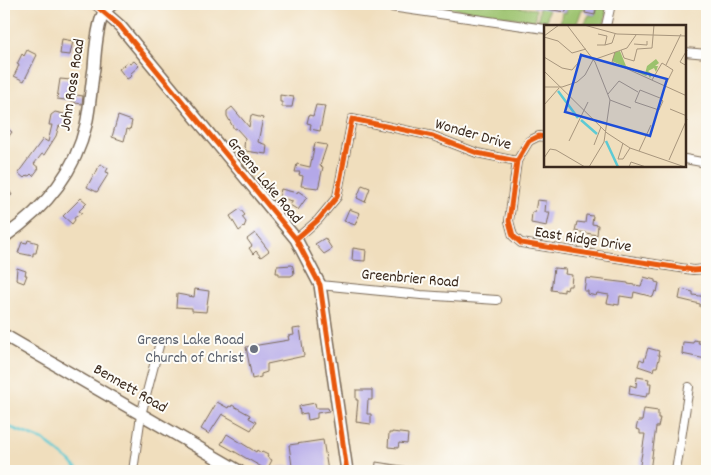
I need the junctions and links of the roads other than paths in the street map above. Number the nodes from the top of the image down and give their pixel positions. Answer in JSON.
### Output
{"nodes":[{"id":1,"x":94,"y":4,"type":"edge"},
{"id":2,"x":112,"y":4,"type":"edge"},
{"id":3,"x":370,"y":4,"type":"edge"},
{"id":4,"x":611,"y":4,"type":"edge"},
{"id":5,"x":104,"y":12,"type":"junction"},
{"id":6,"x":606,"y":25,"type":"edge"},
{"id":7,"x":544,"y":29,"type":"edge"},
{"id":8,"x":686,"y":52,"type":"edge"},
{"id":9,"x":707,"y":54,"type":"edge"},
{"id":10,"x":544,"y":137,"type":"edge"},
{"id":11,"x":686,"y":158,"type":"edge"},
{"id":12,"x":517,"y":161,"type":"junction"},
{"id":13,"x":707,"y":163,"type":"edge"},
{"id":14,"x":4,"y":237,"type":"edge"},
{"id":15,"x":296,"y":239,"type":"junction"},
{"id":16,"x":707,"y":269,"type":"edge"},
{"id":17,"x":320,"y":285,"type":"junction"},
{"id":18,"x":497,"y":300,"type":"dead end"},
{"id":19,"x":4,"y":335,"type":"edge"},
{"id":20,"x":159,"y":346,"type":"dead end"},
{"id":21,"x":689,"y":387,"type":"dead end"},
{"id":22,"x":142,"y":415,"type":"junction"},
{"id":23,"x":133,"y":471,"type":"edge"},
{"id":24,"x":239,"y":471,"type":"edge"},
{"id":25,"x":347,"y":471,"type":"edge"},
{"id":26,"x":676,"y":471,"type":"edge"}],
"edges":[{"from":1,"to":5,"type":"street","name":"Greens Lake Road"},
{"from":2,"to":5,"type":"street"},
{"from":3,"to":7,"type":"street"},
{"from":4,"to":6,"type":"street"},
{"from":5,"to":14,"type":"street","name":"John Ross Road"},
{"from":5,"to":15,"type":"street","name":"Greens Lake Road"},
{"from":8,"to":9,"type":"street"},
{"from":10,"to":12,"type":"street","name":"East Ridge Drive"},
{"from":11,"to":13,"type":"street"},
{"from":12,"to":15,"type":"street","name":"Wonder Drive"},
{"from":12,"to":16,"type":"street","name":"East Ridge Drive"},
{"from":15,"to":17,"type":"street","name":"Greens Lake Road"},
{"from":17,"to":18,"type":"street","name":"Greenbrier Road"},
{"from":17,"to":25,"type":"street","name":"Greens Lake Road"},
{"from":19,"to":22,"type":"street","name":"Bennett Road"},
{"from":20,"to":22,"type":"street"},
{"from":21,"to":26,"type":"street"},
{"from":22,"to":23,"type":"street"},
{"from":22,"to":24,"type":"street","name":"Bennett Road"}]}
